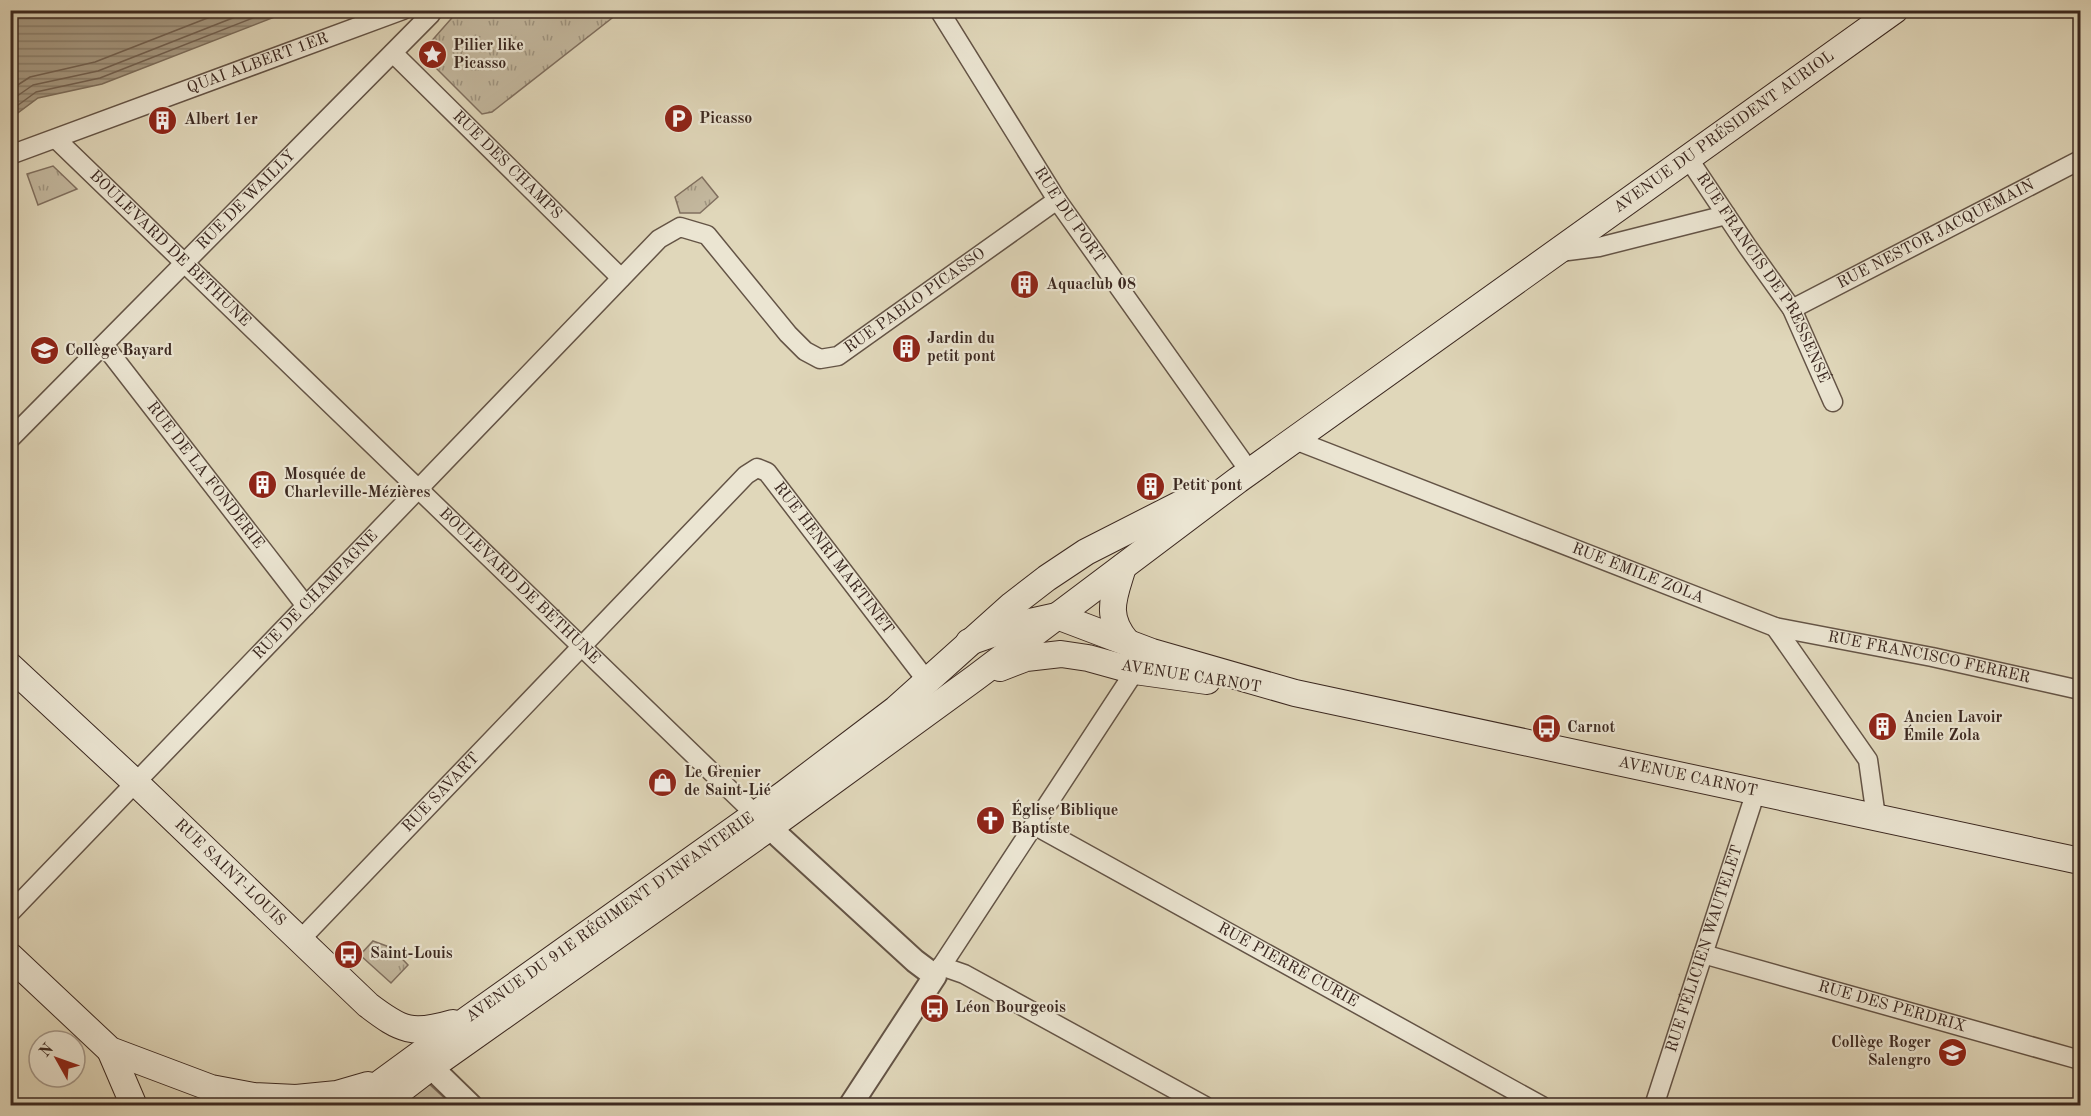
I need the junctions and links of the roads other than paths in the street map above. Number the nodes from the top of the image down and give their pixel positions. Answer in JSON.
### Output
{"nodes":[{"id":1,"x":404,"y":10,"type":"edge"},
{"id":2,"x":939,"y":10,"type":"edge"},
{"id":3,"x":1894,"y":10,"type":"edge"},
{"id":4,"x":428,"y":12,"type":"edge"},
{"id":5,"x":393,"y":53,"type":"junction"},
{"id":6,"x":56,"y":139,"type":"junction"},
{"id":7,"x":10,"y":154,"type":"edge"},
{"id":8,"x":1688,"y":158,"type":"junction"},
{"id":9,"x":2080,"y":160,"type":"edge"},
{"id":10,"x":1057,"y":200,"type":"junction"},
{"id":11,"x":1726,"y":215,"type":"junction"},
{"id":12,"x":1556,"y":253,"type":"junction"},
{"id":13,"x":185,"y":263,"type":"junction"},
{"id":14,"x":621,"y":278,"type":"junction"},
{"id":15,"x":1792,"y":309,"type":"junction"},
{"id":16,"x":104,"y":345,"type":"junction"},
{"id":17,"x":1833,"y":402,"type":"dead end"},
{"id":18,"x":10,"y":439,"type":"edge"},
{"id":19,"x":1294,"y":440,"type":"junction"},
{"id":20,"x":1244,"y":476,"type":"junction"},
{"id":21,"x":419,"y":489,"type":"junction"},
{"id":22,"x":1125,"y":531,"type":"junction"},
{"id":23,"x":1123,"y":567,"type":"junction"},
{"id":24,"x":1032,"y":590,"type":"joint"},
{"id":25,"x":306,"y":606,"type":"junction"},
{"id":26,"x":1058,"y":616,"type":"junction"},
{"id":27,"x":1775,"y":627,"type":"junction"},
{"id":28,"x":969,"y":642,"type":"junction"},
{"id":29,"x":1128,"y":642,"type":"junction"},
{"id":30,"x":581,"y":646,"type":"junction"},
{"id":31,"x":1088,"y":658,"type":"junction"},
{"id":32,"x":10,"y":666,"type":"edge"},
{"id":33,"x":1135,"y":671,"type":"junction"},
{"id":34,"x":975,"y":678,"type":"junction"},
{"id":35,"x":927,"y":681,"type":"junction"},
{"id":36,"x":2080,"y":690,"type":"edge"},
{"id":37,"x":1295,"y":693,"type":"junction"},
{"id":38,"x":137,"y":784,"type":"junction"},
{"id":39,"x":1756,"y":791,"type":"junction"},
{"id":40,"x":1876,"y":817,"type":"junction"},
{"id":41,"x":762,"y":821,"type":"junction"},
{"id":42,"x":1034,"y":825,"type":"junction"},
{"id":43,"x":2080,"y":861,"type":"edge"},
{"id":44,"x":10,"y":913,"type":"edge"},
{"id":45,"x":300,"y":940,"type":"junction"},
{"id":46,"x":1704,"y":954,"type":"junction"},
{"id":47,"x":10,"y":956,"type":"edge"},
{"id":48,"x":938,"y":971,"type":"junction"},
{"id":49,"x":468,"y":1018,"type":"junction"},
{"id":50,"x":110,"y":1050,"type":"junction"},
{"id":51,"x":2080,"y":1060,"type":"edge"},
{"id":52,"x":431,"y":1067,"type":"junction"},
{"id":53,"x":381,"y":1093,"type":"edge"},
{"id":54,"x":134,"y":1106,"type":"edge"},
{"id":55,"x":349,"y":1106,"type":"edge"},
{"id":56,"x":471,"y":1106,"type":"edge"},
{"id":57,"x":850,"y":1106,"type":"edge"},
{"id":58,"x":1205,"y":1106,"type":"edge"},
{"id":59,"x":1542,"y":1106,"type":"edge"},
{"id":60,"x":1654,"y":1106,"type":"edge"}],
"edges":[{"from":1,"to":6,"type":"street","name":"QUAI ALBERT 1ER"},
{"from":2,"to":10,"type":"street","name":"RUE DU PORT"},
{"from":3,"to":8,"type":"main road","name":"AVENUE DU PRÉSIDENT AURIOL"},
{"from":4,"to":5,"type":"street","name":"RUE DE WAILLY"},
{"from":5,"to":13,"type":"street","name":"RUE DE WAILLY"},
{"from":5,"to":14,"type":"street","name":"RUE DES CHAMPS"},
{"from":6,"to":7,"type":"street","name":"QUAI ALBERT 1ER"},
{"from":6,"to":13,"type":"street","name":"BOULEVARD DE BÉTHUNE"},
{"from":8,"to":11,"type":"street","name":"RUE FRANCIS DE PRESSENSÉ"},
{"from":8,"to":12,"type":"main road","name":"AVENUE DU PRÉSIDENT AURIOL"},
{"from":9,"to":15,"type":"street","name":"RUE NESTOR JACQUEMAIN"},
{"from":10,"to":14,"type":"street","name":"RUE PABLO PICASSO"},
{"from":10,"to":20,"type":"street","name":"RUE DU PORT"},
{"from":11,"to":12,"type":"street","name":"AVENUE DU PRÉSIDENT AURIOL"},
{"from":11,"to":15,"type":"street","name":"RUE FRANCIS DE PRESSENSÉ"},
{"from":12,"to":19,"type":"main road","name":"AVENUE DU PRÉSIDENT AURIOL"},
{"from":13,"to":16,"type":"street","name":"RUE DE WAILLY"},
{"from":13,"to":21,"type":"street","name":"BOULEVARD DE BÉTHUNE"},
{"from":14,"to":21,"type":"street","name":"RUE DE CHAMPAGNE"},
{"from":15,"to":17,"type":"street","name":"RUE FRANCIS DE PRESSENSÉ"},
{"from":16,"to":18,"type":"street","name":"RUE DE WAILLY"},
{"from":16,"to":25,"type":"street","name":"RUE DE LA FONDERIE"},
{"from":19,"to":20,"type":"main road","name":"AVENUE DU PRÉSIDENT AURIOL"},
{"from":19,"to":27,"type":"street","name":"RUE ÉMILE ZOLA"},
{"from":20,"to":22,"type":"main road","name":"AVENUE DU PRÉSIDENT AURIOL"},
{"from":20,"to":23,"type":"main road","name":"AVENUE DU PRÉSIDENT AURIOL"},
{"from":21,"to":25,"type":"street","name":"RUE DE CHAMPAGNE"},
{"from":21,"to":30,"type":"street","name":"BOULEVARD DE BÉTHUNE"},
{"from":22,"to":24,"type":"main road","name":"AVENUE DU PRÉSIDENT AURIOL"},
{"from":22,"to":26,"type":"main road"},
{"from":23,"to":26,"type":"main road","name":"AVENUE DU PRÉSIDENT AURIOL"},
{"from":23,"to":29,"type":"main road","name":"AVENUE CARNOT"},
{"from":24,"to":28,"type":"main road","name":"AVENUE DU 91E RÉGIMENT D'INFANTERIE"},
{"from":25,"to":38,"type":"street","name":"RUE DE CHAMPAGNE"},
{"from":26,"to":28,"type":"main road"},
{"from":26,"to":29,"type":"main road","name":"AVENUE CARNOT"},
{"from":26,"to":31,"type":"main road","name":"AVENUE CARNOT"},
{"from":26,"to":34,"type":"main road","name":"AVENUE DU 91E RÉGIMENT D'INFANTERIE"},
{"from":27,"to":36,"type":"street","name":"RUE FRANCISCO FERRER"},
{"from":27,"to":40,"type":"street"},
{"from":28,"to":35,"type":"main road","name":"AVENUE DU 91E RÉGIMENT D'INFANTERIE"},
{"from":29,"to":37,"type":"main road","name":"AVENUE CARNOT"},
{"from":30,"to":35,"type":"street","name":"RUE HENRI MARTINET"},
{"from":30,"to":41,"type":"street","name":"BOULEVARD DE BÉTHUNE"},
{"from":30,"to":45,"type":"street","name":"RUE SAVART"},
{"from":31,"to":33,"type":"main road","name":"AVENUE CARNOT"},
{"from":31,"to":34,"type":"main road","name":"AVENUE CARNOT"},
{"from":32,"to":38,"type":"main road","name":"RUE SAINT-LOUIS"},
{"from":33,"to":37,"type":"main road","name":"AVENUE CARNOT"},
{"from":33,"to":42,"type":"street"},
{"from":34,"to":41,"type":"main road","name":"AVENUE DU 91E RÉGIMENT D'INFANTERIE"},
{"from":35,"to":41,"type":"main road","name":"AVENUE DU 91E RÉGIMENT D'INFANTERIE"},
{"from":37,"to":39,"type":"main road","name":"AVENUE CARNOT"},
{"from":38,"to":44,"type":"street","name":"RUE DE CHAMPAGNE"},
{"from":38,"to":45,"type":"main road","name":"RUE SAINT-LOUIS"},
{"from":39,"to":40,"type":"main road","name":"AVENUE CARNOT"},
{"from":39,"to":46,"type":"street","name":"RUE FÉLICIEN WAUTELET"},
{"from":40,"to":43,"type":"main road","name":"AVENUE CARNOT"},
{"from":41,"to":48,"type":"street","name":"BOULEVARD DE BÉTHUNE"},
{"from":41,"to":49,"type":"main road","name":"AVENUE DU 91E RÉGIMENT D'INFANTERIE"},
{"from":41,"to":52,"type":"main road","name":"AVENUE DU 91E RÉGIMENT D'INFANTERIE"},
{"from":42,"to":48,"type":"street"},
{"from":42,"to":59,"type":"street","name":"RUE PIERRE CURIE"},
{"from":45,"to":49,"type":"main road","name":"RUE SAINT-LOUIS"},
{"from":46,"to":51,"type":"street","name":"RUE DES PERDRIX"},
{"from":46,"to":60,"type":"street","name":"RUE FÉLICIEN WAUTELET"},
{"from":47,"to":50,"type":"main road","name":"AVENUE DU 91E RÉGIMENT D'INFANTERIE"},
{"from":48,"to":57,"type":"street"},
{"from":48,"to":58,"type":"street"},
{"from":49,"to":53,"type":"main road","name":"AVENUE DU 91E RÉGIMENT D'INFANTERIE"},
{"from":50,"to":53,"type":"main road","name":"AVENUE DU 91E RÉGIMENT D'INFANTERIE"},
{"from":50,"to":54,"type":"main road"},
{"from":52,"to":53,"type":"main road","name":"AVENUE DU 91E RÉGIMENT D'INFANTERIE"},
{"from":52,"to":56,"type":"street"},
{"from":53,"to":55,"type":"main road","name":"AVENUE DU 91E RÉGIMENT D'INFANTERIE"}]}
